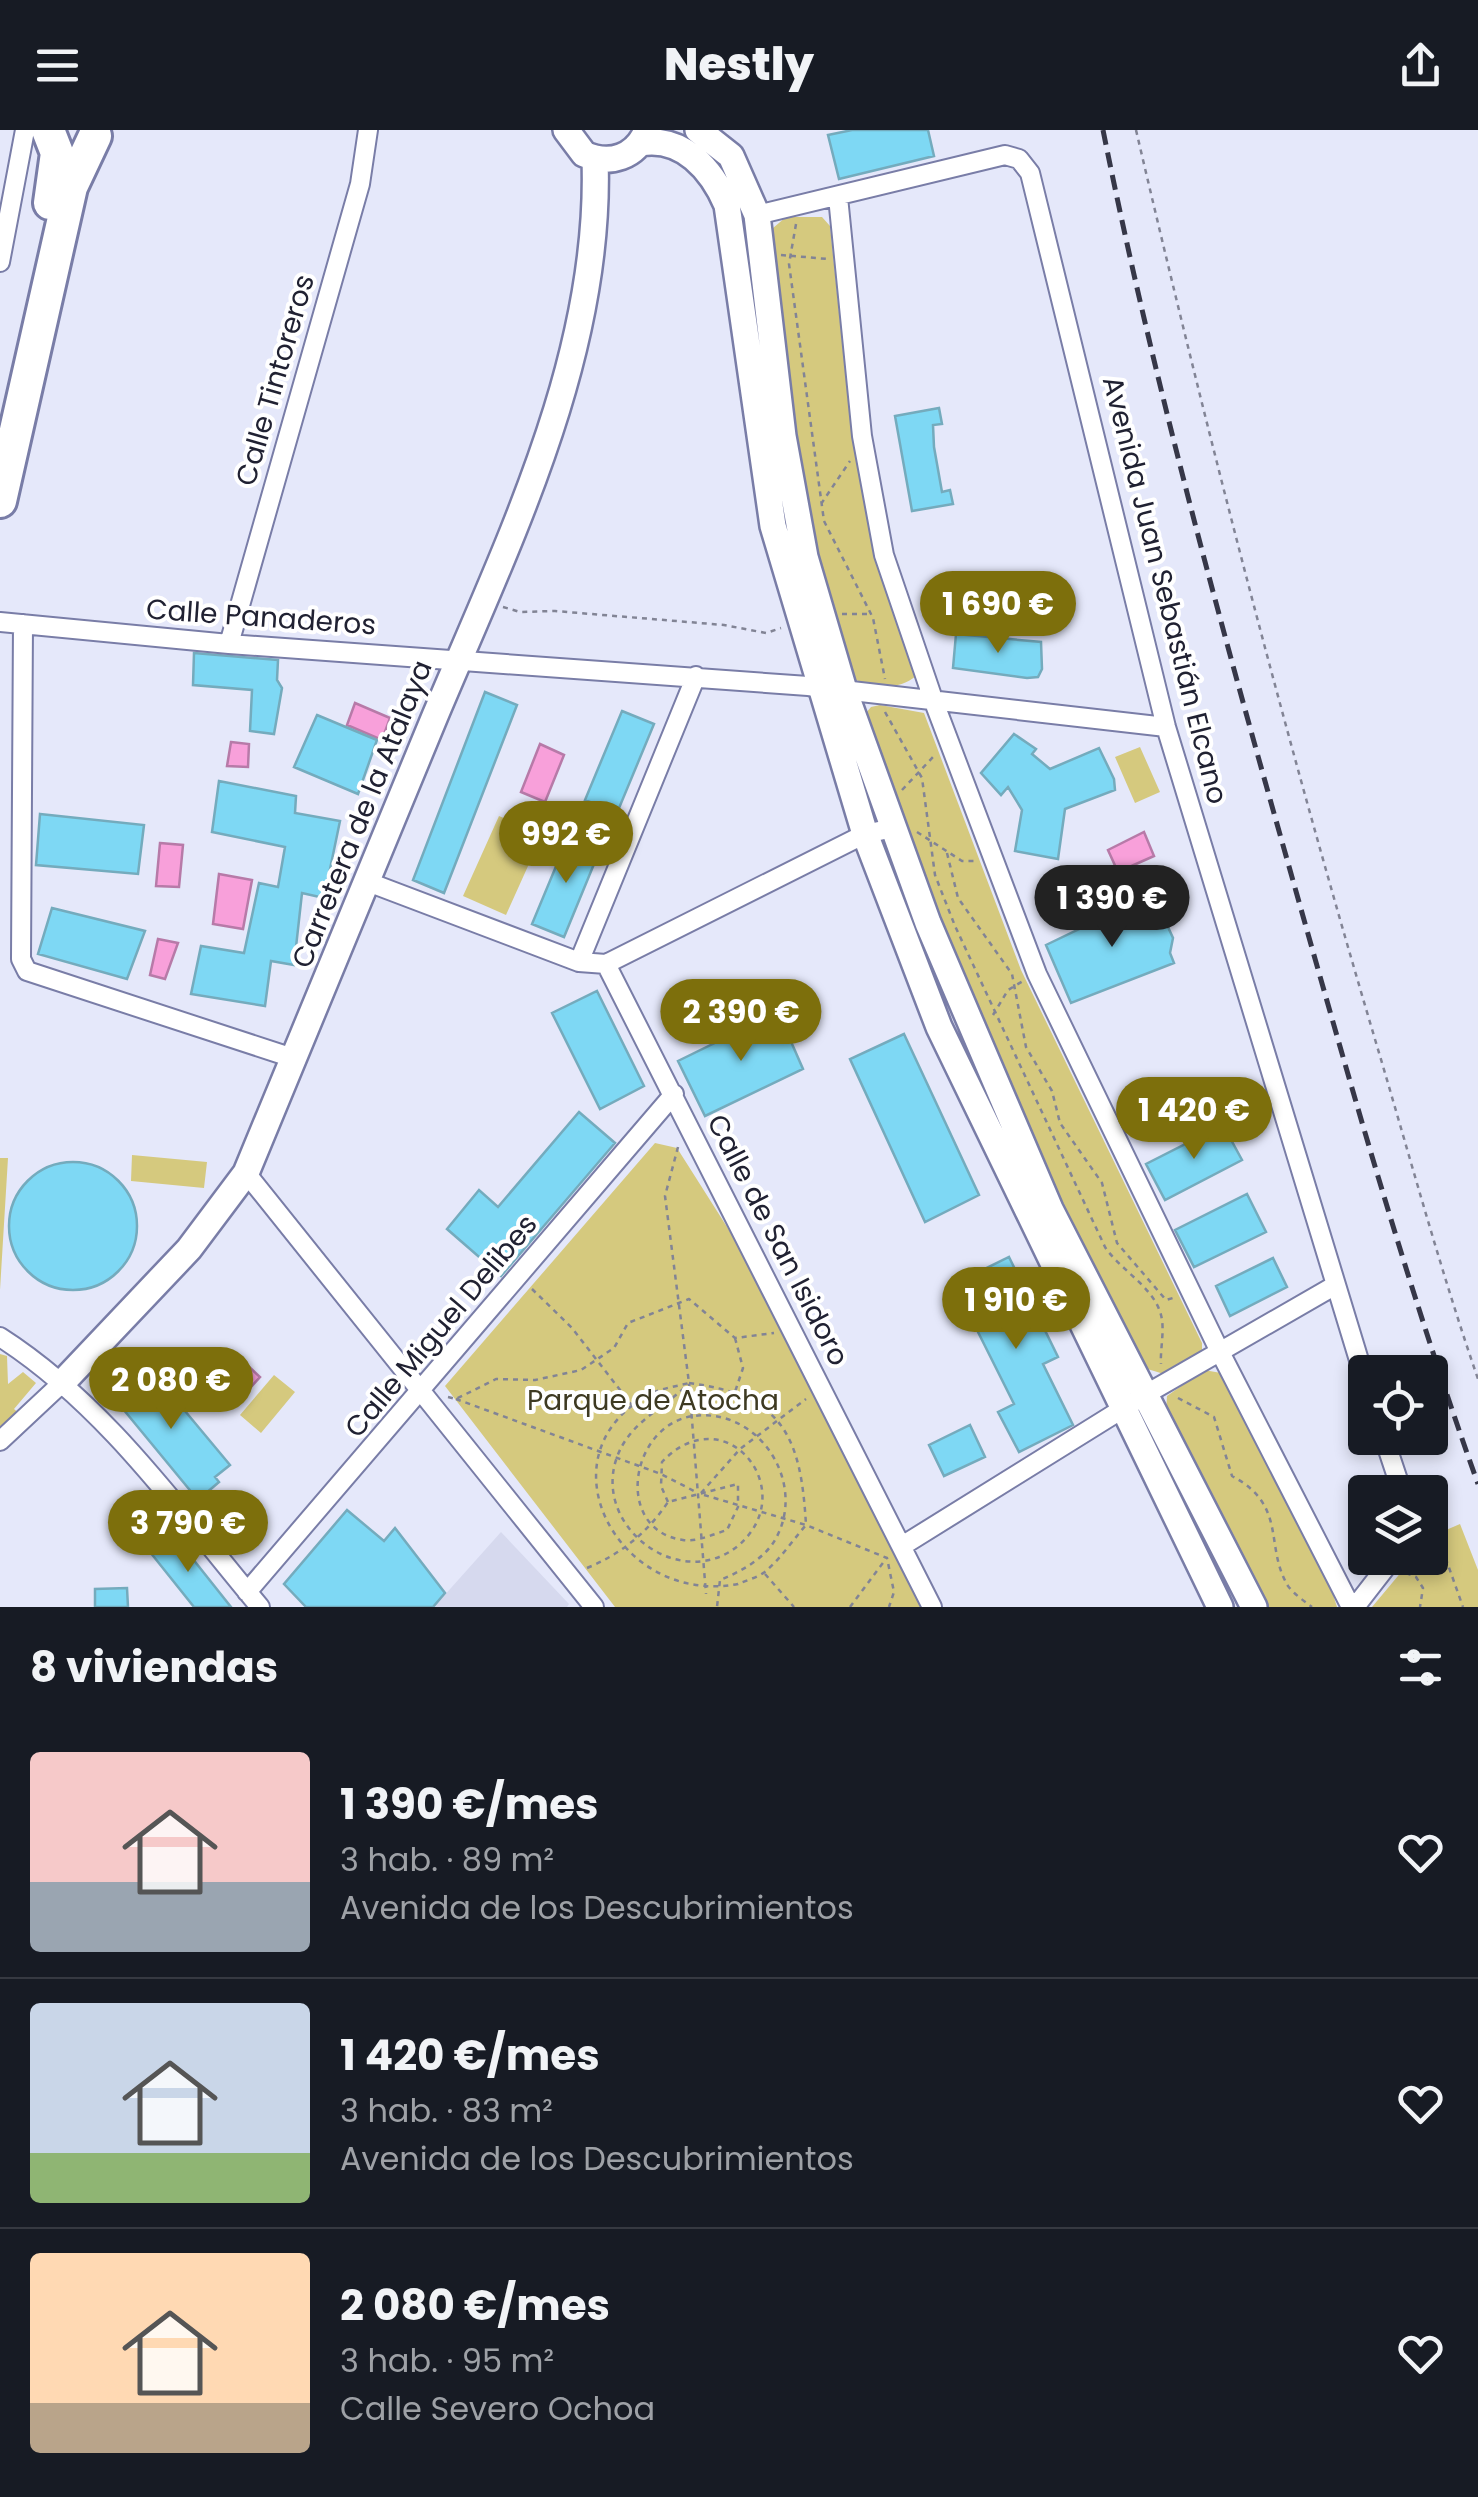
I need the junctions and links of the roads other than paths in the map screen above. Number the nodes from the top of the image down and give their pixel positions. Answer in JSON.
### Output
{"nodes":[{"id":1,"x":24,"y":130,"type":"edge"},
{"id":2,"x":48,"y":130,"type":"edge"},
{"id":3,"x":61,"y":130,"type":"edge"},
{"id":4,"x":368,"y":130,"type":"edge"},
{"id":5,"x":698,"y":130,"type":"edge"},
{"id":6,"x":566,"y":132,"type":"edge"},
{"id":7,"x":105,"y":133,"type":"edge"},
{"id":8,"x":644,"y":137,"type":"edge"},
{"id":9,"x":604,"y":159,"type":"junction"},
{"id":10,"x":838,"y":197,"type":"junction"},
{"id":11,"x":756,"y":215,"type":"junction"},
{"id":12,"x":0,"y":262,"type":"edge"},
{"id":13,"x":0,"y":452,"type":"edge"},
{"id":14,"x":0,"y":501,"type":"edge"},
{"id":15,"x":810,"y":618,"type":"junction"},
{"id":16,"x":0,"y":622,"type":"edge"},
{"id":17,"x":23,"y":624,"type":"junction"},
{"id":18,"x":229,"y":644,"type":"junction"},
{"id":19,"x":459,"y":659,"type":"junction"},
{"id":20,"x":696,"y":676,"type":"junction"},
{"id":21,"x":818,"y":687,"type":"junction"},
{"id":22,"x":844,"y":690,"type":"junction"},
{"id":23,"x":934,"y":702,"type":"junction"},
{"id":24,"x":1166,"y":727,"type":"junction"},
{"id":25,"x":894,"y":831,"type":"junction"},
{"id":26,"x":865,"y":834,"type":"junction"},
{"id":27,"x":368,"y":882,"type":"junction"},
{"id":28,"x":579,"y":962,"type":"junction"},
{"id":29,"x":606,"y":964,"type":"junction"},
{"id":30,"x":294,"y":1058,"type":"junction"},
{"id":31,"x":674,"y":1094,"type":"junction"},
{"id":32,"x":246,"y":1173,"type":"junction"},
{"id":33,"x":1334,"y":1286,"type":"junction"},
{"id":34,"x":0,"y":1337,"type":"edge"},
{"id":35,"x":1220,"y":1352,"type":"junction"},
{"id":36,"x":1357,"y":1355,"type":"edge"},
{"id":37,"x":62,"y":1384,"type":"junction"},
{"id":38,"x":1158,"y":1387,"type":"junction"},
{"id":39,"x":422,"y":1392,"type":"junction"},
{"id":40,"x":1126,"y":1408,"type":"junction"},
{"id":41,"x":0,"y":1441,"type":"edge"},
{"id":42,"x":894,"y":1552,"type":"junction"},
{"id":43,"x":1387,"y":1575,"type":"edge"},
{"id":44,"x":247,"y":1592,"type":"junction"},
{"id":45,"x":260,"y":1607,"type":"edge"},
{"id":46,"x":594,"y":1607,"type":"edge"},
{"id":47,"x":932,"y":1607,"type":"edge"},
{"id":48,"x":1220,"y":1607,"type":"edge"},
{"id":49,"x":1254,"y":1607,"type":"edge"},
{"id":50,"x":1353,"y":1607,"type":"edge"}],
"edges":[{"from":1,"to":12,"type":"street"},
{"from":2,"to":13,"type":"highway"},
{"from":3,"to":7,"type":"highway"},
{"from":4,"to":18,"type":"street","name":"Calle Tintoreros"},
{"from":5,"to":11,"type":"street"},
{"from":6,"to":9,"type":"street"},
{"from":7,"to":14,"type":"highway"},
{"from":8,"to":9,"type":"street"},
{"from":8,"to":15,"type":"street"},
{"from":9,"to":19,"type":"street","name":"Carretera de la Atalaya"},
{"from":10,"to":11,"type":"street"},
{"from":10,"to":23,"type":"street"},
{"from":10,"to":24,"type":"street","name":"Avenida Juan Sebastián Elcano"},
{"from":11,"to":15,"type":"street"},
{"from":15,"to":21,"type":"street"},
{"from":15,"to":22,"type":"street"},
{"from":16,"to":17,"type":"street","name":"Calle Panaderos"},
{"from":17,"to":18,"type":"street","name":"Calle Panaderos"},
{"from":17,"to":30,"type":"street"},
{"from":18,"to":19,"type":"street","name":"Calle Panaderos"},
{"from":19,"to":20,"type":"street","name":"Calle Panaderos"},
{"from":19,"to":27,"type":"street","name":"Carretera de la Atalaya"},
{"from":20,"to":21,"type":"street","name":"Calle Panaderos"},
{"from":20,"to":28,"type":"street"},
{"from":21,"to":22,"type":"street","name":"Calle Panaderos"},
{"from":21,"to":26,"type":"street"},
{"from":22,"to":23,"type":"street","name":"Calle Panaderos"},
{"from":22,"to":25,"type":"street"},
{"from":23,"to":24,"type":"street","name":"Calle Panaderos"},
{"from":23,"to":35,"type":"street"},
{"from":24,"to":33,"type":"street","name":"Avenida Juan Sebastián Elcano"},
{"from":25,"to":26,"type":"street"},
{"from":25,"to":38,"type":"street"},
{"from":26,"to":29,"type":"street"},
{"from":26,"to":40,"type":"street"},
{"from":27,"to":28,"type":"street"},
{"from":27,"to":30,"type":"street","name":"Carretera de la Atalaya"},
{"from":28,"to":29,"type":"street"},
{"from":29,"to":31,"type":"street","name":"Calle de San Isidoro"},
{"from":30,"to":32,"type":"street","name":"Carretera de la Atalaya"},
{"from":31,"to":39,"type":"street","name":"Calle Miguel Delibes"},
{"from":31,"to":42,"type":"street","name":"Calle de San Isidoro"},
{"from":32,"to":37,"type":"street","name":"Carretera de la Atalaya"},
{"from":32,"to":39,"type":"street"},
{"from":33,"to":35,"type":"street"},
{"from":33,"to":36,"type":"street","name":"Avenida Juan Sebastián Elcano"},
{"from":34,"to":37,"type":"street"},
{"from":35,"to":38,"type":"street"},
{"from":35,"to":50,"type":"street"},
{"from":37,"to":41,"type":"street"},
{"from":37,"to":44,"type":"street"},
{"from":38,"to":40,"type":"street"},
{"from":38,"to":49,"type":"street"},
{"from":39,"to":44,"type":"street","name":"Calle Miguel Delibes"},
{"from":39,"to":46,"type":"street"},
{"from":40,"to":42,"type":"street"},
{"from":40,"to":48,"type":"street"},
{"from":42,"to":47,"type":"street","name":"Calle de San Isidoro"},
{"from":43,"to":50,"type":"street"},
{"from":44,"to":45,"type":"street"}]}
